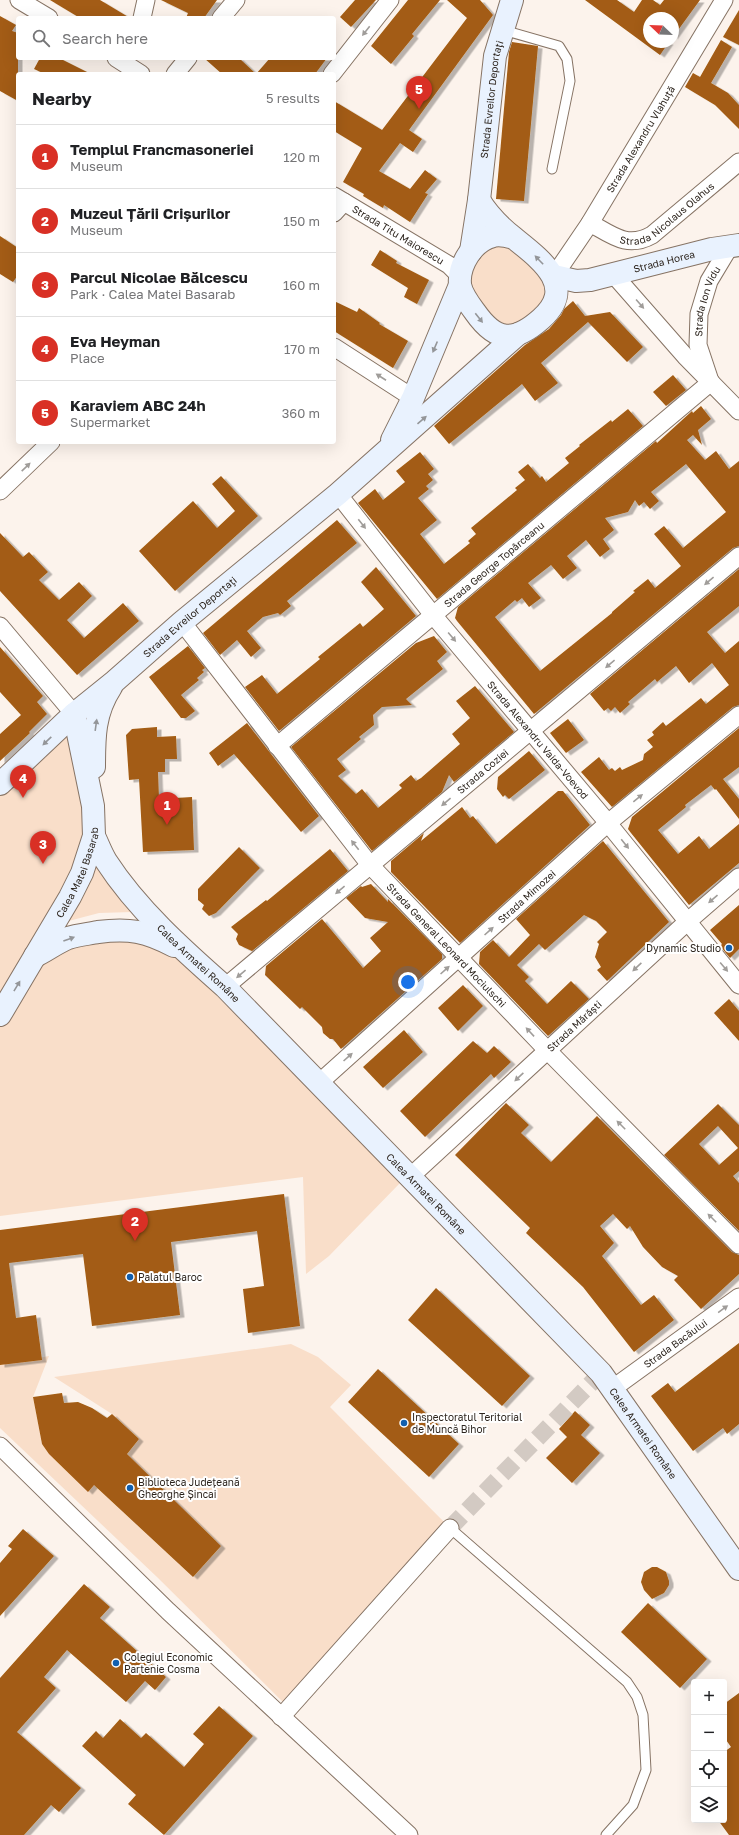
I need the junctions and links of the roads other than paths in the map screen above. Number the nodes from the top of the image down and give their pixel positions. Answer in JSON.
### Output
{"nodes":[{"id":1,"x":19,"y":0,"type":"edge"},
{"id":2,"x":146,"y":0,"type":"edge"},
{"id":3,"x":236,"y":0,"type":"edge"},
{"id":4,"x":390,"y":0,"type":"edge"},
{"id":5,"x":512,"y":0,"type":"edge"},
{"id":6,"x":724,"y":0,"type":"edge"},
{"id":7,"x":46,"y":16,"type":"edge"},
{"id":8,"x":142,"y":16,"type":"edge"},
{"id":9,"x":223,"y":16,"type":"edge"},
{"id":10,"x":502,"y":29,"type":"junction"},
{"id":11,"x":186,"y":60,"type":"edge"},
{"id":12,"x":125,"y":64,"type":"edge"},
{"id":13,"x":138,"y":72,"type":"edge"},
{"id":14,"x":177,"y":72,"type":"edge"},
{"id":15,"x":334,"y":72,"type":"edge"},
{"id":16,"x":739,"y":162,"type":"edge"},
{"id":17,"x":552,"y":169,"type":"dead end"},
{"id":18,"x":479,"y":200,"type":"junction"},
{"id":19,"x":337,"y":204,"type":"edge"},
{"id":20,"x":590,"y":223,"type":"junction"},
{"id":21,"x":514,"y":238,"type":"junction"},
{"id":22,"x":734,"y":246,"type":"edge"},
{"id":23,"x":471,"y":251,"type":"junction"},
{"id":24,"x":614,"y":275,"type":"junction"},
{"id":25,"x":554,"y":276,"type":"junction"},
{"id":26,"x":460,"y":280,"type":"junction"},
{"id":27,"x":590,"y":280,"type":"junction"},
{"id":28,"x":546,"y":314,"type":"junction"},
{"id":29,"x":518,"y":334,"type":"junction"},
{"id":30,"x":336,"y":348,"type":"edge"},
{"id":31,"x":711,"y":382,"type":"junction"},
{"id":32,"x":414,"y":398,"type":"junction"},
{"id":33,"x":739,"y":411,"type":"edge"},
{"id":34,"x":49,"y":444,"type":"edge"},
{"id":35,"x":383,"y":455,"type":"junction"},
{"id":36,"x":0,"y":491,"type":"edge"},
{"id":37,"x":338,"y":494,"type":"junction"},
{"id":38,"x":739,"y":556,"type":"edge"},
{"id":39,"x":434,"y":615,"type":"junction"},
{"id":40,"x":182,"y":622,"type":"junction"},
{"id":41,"x":0,"y":626,"type":"edge"},
{"id":42,"x":114,"y":681,"type":"junction"},
{"id":43,"x":74,"y":714,"type":"junction"},
{"id":44,"x":739,"y":716,"type":"edge"},
{"id":45,"x":531,"y":730,"type":"junction"},
{"id":46,"x":277,"y":746,"type":"junction"},
{"id":47,"x":0,"y":784,"type":"edge"},
{"id":48,"x":93,"y":806,"type":"junction"},
{"id":49,"x":608,"y":823,"type":"junction"},
{"id":50,"x":94,"y":836,"type":"junction"},
{"id":51,"x":370,"y":865,"type":"junction"},
{"id":52,"x":739,"y":877,"type":"edge"},
{"id":53,"x":687,"y":922,"type":"junction"},
{"id":54,"x":183,"y":950,"type":"junction"},
{"id":55,"x":34,"y":957,"type":"junction"},
{"id":56,"x":460,"y":957,"type":"junction"},
{"id":57,"x":739,"y":985,"type":"edge"},
{"id":58,"x":225,"y":988,"type":"junction"},
{"id":59,"x":0,"y":1015,"type":"edge"},
{"id":60,"x":547,"y":1050,"type":"junction"},
{"id":61,"x":319,"y":1083,"type":"junction"},
{"id":62,"x":410,"y":1176,"type":"junction"},
{"id":63,"x":739,"y":1246,"type":"edge"},
{"id":64,"x":739,"y":1297,"type":"edge"},
{"id":65,"x":612,"y":1389,"type":"junction"},
{"id":66,"x":0,"y":1446,"type":"edge"},
{"id":67,"x":450,"y":1528,"type":"joint"},
{"id":68,"x":739,"y":1569,"type":"edge"},
{"id":69,"x":281,"y":1717,"type":"junction"},
{"id":70,"x":409,"y":1835,"type":"edge"},
{"id":71,"x":606,"y":1835,"type":"edge"}],
"edges":[{"from":1,"to":7,"type":"street"},
{"from":2,"to":8,"type":"street"},
{"from":3,"to":9,"type":"street"},
{"from":4,"to":15,"type":"street","one_way":true},
{"from":5,"to":10,"type":"main road","name":"Strada Evreilor Deportaţi"},
{"from":6,"to":20,"type":"street","name":"Strada Alexandru Vlahuță"},
{"from":10,"to":17,"type":"lane"},
{"from":10,"to":18,"type":"main road","name":"Strada Evreilor Deportaţi"},
{"from":11,"to":14,"type":"street"},
{"from":12,"to":13,"type":"street"},
{"from":16,"to":20,"type":"street","name":"Strada Nicolaus Olahus"},
{"from":18,"to":21,"type":"main road"},
{"from":18,"to":23,"type":"main road","name":"Strada Evreilor Deportaţi"},
{"from":19,"to":26,"type":"street","name":"Strada Titu Maiorescu"},
{"from":20,"to":25,"type":"street","name":"Strada Alexandru Vlahuță"},
{"from":21,"to":23,"type":"main road"},
{"from":25,"to":21,"type":"main road","one_way":true},
{"from":22,"to":24,"type":"main road","name":"Strada Horea"},
{"from":22,"to":31,"type":"street","name":"Strada Ion Vidu"},
{"from":23,"to":26,"type":"main road"},
{"from":24,"to":27,"type":"main road","name":"Strada Horea"},
{"from":24,"to":31,"type":"street","name":"Strada Ion Vidu","one_way":true},
{"from":25,"to":27,"type":"main road","name":"Strada Horea"},
{"from":25,"to":28,"type":"main road"},
{"from":26,"to":29,"type":"main road","one_way":true},
{"from":26,"to":32,"type":"main road","name":"Strada Evreilor Deportaţi","one_way":true},
{"from":27,"to":28,"type":"main road","name":"Strada Horea"},
{"from":28,"to":29,"type":"main road"},
{"from":35,"to":29,"type":"main road","name":"Strada Evreilor Deportaţi","one_way":true},
{"from":32,"to":30,"type":"street","one_way":true},
{"from":31,"to":33,"type":"street","name":"Strada Ion Vidu"},
{"from":31,"to":39,"type":"street","name":"Strada George Topârceanu"},
{"from":32,"to":35,"type":"main road","name":"Strada Evreilor Deportaţi"},
{"from":36,"to":34,"type":"street","one_way":true},
{"from":35,"to":37,"type":"main road","name":"Strada Evreilor Deportaţi"},
{"from":37,"to":39,"type":"street","name":"Strada Alexandru Vaida-Voevod","one_way":true},
{"from":37,"to":40,"type":"main road","name":"Strada Evreilor Deportaţi"},
{"from":38,"to":45,"type":"street","name":"Strada Coziei","one_way":true},
{"from":39,"to":45,"type":"street","name":"Strada Alexandru Vaida-Voevod","one_way":true},
{"from":39,"to":46,"type":"street","name":"Strada George Topârceanu"},
{"from":40,"to":42,"type":"main road","name":"Strada Evreilor Deportaţi"},
{"from":40,"to":46,"type":"street","name":"Strada General Leonard Mociulschi"},
{"from":41,"to":43,"type":"street"},
{"from":42,"to":43,"type":"main road","name":"Strada Evreilor Deportaţi"},
{"from":48,"to":42,"type":"main road","one_way":true},
{"from":43,"to":47,"type":"main road","name":"Strada Evreilor Deportaţi","one_way":true},
{"from":43,"to":48,"type":"main road","name":"Calea Matei Basarab"},
{"from":49,"to":44,"type":"street","name":"Strada Mimozei","one_way":true},
{"from":45,"to":49,"type":"street","name":"Strada Alexandru Vaida-Voevod"},
{"from":45,"to":51,"type":"street","name":"Strada Coziei","one_way":true},
{"from":51,"to":46,"type":"street","name":"Strada General Leonard Mociulschi","one_way":true},
{"from":48,"to":50,"type":"main road","name":"Calea Matei Basarab"},
{"from":49,"to":53,"type":"street","name":"Strada Alexandru Vaida-Voevod","one_way":true},
{"from":56,"to":49,"type":"street","name":"Strada Mimozei","one_way":true},
{"from":50,"to":54,"type":"main road","name":"Calea Armatei Române"},
{"from":50,"to":55,"type":"main road","name":"Calea Matei Basarab"},
{"from":51,"to":56,"type":"street","name":"Strada General Leonard Mociulschi"},
{"from":51,"to":58,"type":"street","name":"Strada Coziei","one_way":true},
{"from":52,"to":53,"type":"street","name":"Strada Mărăști","one_way":true},
{"from":53,"to":57,"type":"street","name":"Strada Alexandru Vaida-Voevod","one_way":true},
{"from":53,"to":60,"type":"street","name":"Strada Mărăști","one_way":true},
{"from":55,"to":54,"type":"main road","one_way":true},
{"from":54,"to":58,"type":"main road","name":"Calea Armatei Române"},
{"from":59,"to":55,"type":"main road","name":"Calea Matei Basarab","one_way":true},
{"from":60,"to":56,"type":"street","name":"Strada General Leonard Mociulschi","one_way":true},
{"from":61,"to":56,"type":"street","name":"Strada Mimozei","one_way":true},
{"from":58,"to":61,"type":"main road","name":"Calea Armatei Române"},
{"from":60,"to":62,"type":"street","name":"Strada Mărăști","one_way":true},
{"from":63,"to":60,"type":"street","name":"Strada General Leonard Mociulschi","one_way":true},
{"from":61,"to":62,"type":"main road","name":"Calea Armatei Române"},
{"from":62,"to":65,"type":"main road","name":"Calea Armatei Române"},
{"from":65,"to":64,"type":"street","name":"Strada Bacăului","one_way":true},
{"from":65,"to":68,"type":"main road","name":"Calea Armatei Române"},
{"from":66,"to":69,"type":"street"},
{"from":67,"to":69,"type":"street"},
{"from":67,"to":71,"type":"lane"},
{"from":69,"to":70,"type":"street"}]}
